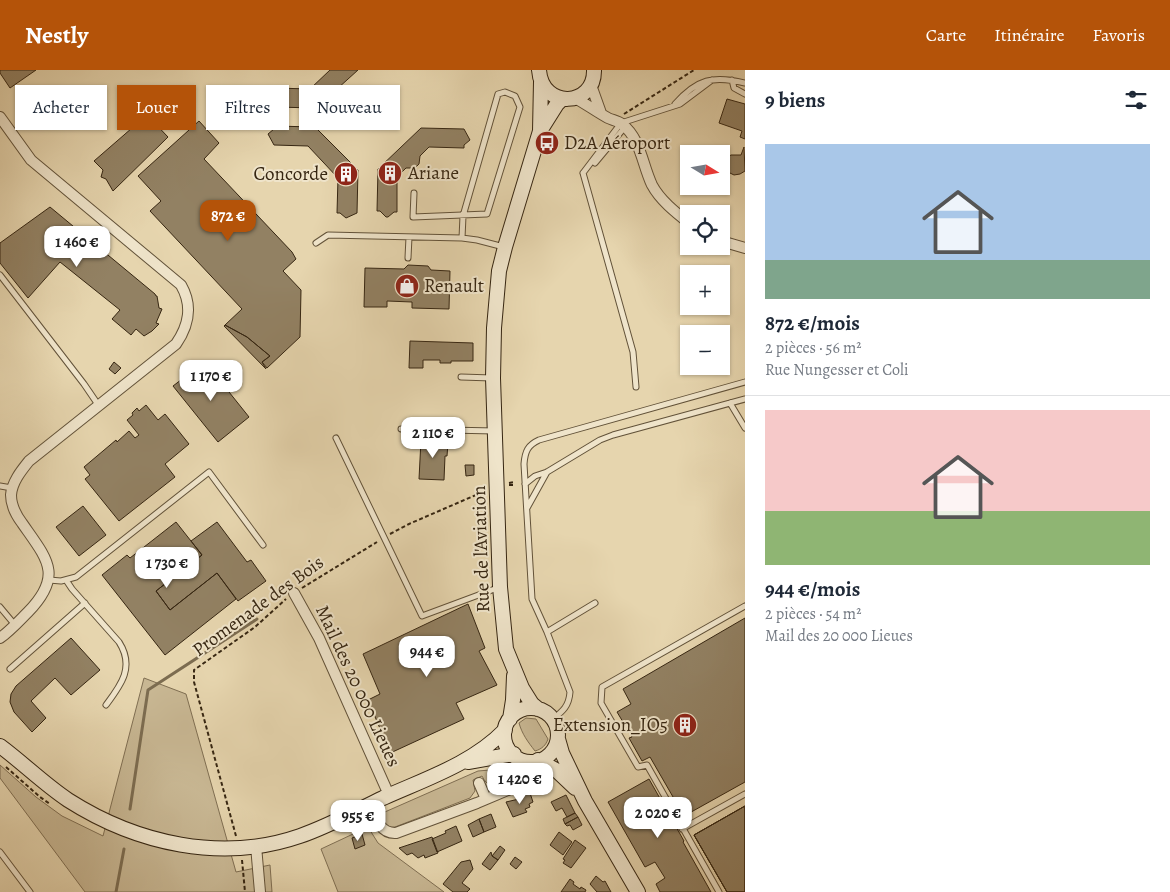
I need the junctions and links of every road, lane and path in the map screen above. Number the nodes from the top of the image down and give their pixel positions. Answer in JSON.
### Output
{"nodes":[{"id":1,"x":694,"y":70,"type":"edge"},
{"id":2,"x":595,"y":75,"type":"edge"},
{"id":3,"x":540,"y":76,"type":"edge"},
{"id":4,"x":732,"y":80,"type":"junction"},
{"id":5,"x":745,"y":83,"type":"edge"},
{"id":6,"x":745,"y":94,"type":"edge"},
{"id":7,"x":568,"y":98,"type":"junction"},
{"id":8,"x":602,"y":113,"type":"junction"},
{"id":9,"x":0,"y":117,"type":"edge"},
{"id":10,"x":621,"y":124,"type":"junction"},
{"id":11,"x":540,"y":131,"type":"junction"},
{"id":12,"x":414,"y":193,"type":"dead end"},
{"id":13,"x":463,"y":216,"type":"junction"},
{"id":14,"x":680,"y":216,"type":"edge"},
{"id":15,"x":409,"y":237,"type":"junction"},
{"id":16,"x":462,"y":238,"type":"junction"},
{"id":17,"x":316,"y":243,"type":"dead end"},
{"id":18,"x":730,"y":244,"type":"edge"},
{"id":19,"x":505,"y":247,"type":"junction"},
{"id":20,"x":745,"y":248,"type":"edge"},
{"id":21,"x":408,"y":258,"type":"dead end"},
{"id":22,"x":0,"y":276,"type":"edge"},
{"id":23,"x":461,"y":377,"type":"dead end"},
{"id":24,"x":493,"y":378,"type":"junction"},
{"id":25,"x":745,"y":382,"type":"edge"},
{"id":26,"x":636,"y":387,"type":"dead end"},
{"id":27,"x":745,"y":399,"type":"edge"},
{"id":28,"x":730,"y":403,"type":"junction"},
{"id":29,"x":99,"y":406,"type":"junction"},
{"id":30,"x":745,"y":428,"type":"edge"},
{"id":31,"x":401,"y":429,"type":"dead end"},
{"id":32,"x":495,"y":431,"type":"junction"},
{"id":33,"x":336,"y":438,"type":"dead end"},
{"id":34,"x":547,"y":472,"type":"junction"},
{"id":35,"x":525,"y":484,"type":"junction"},
{"id":36,"x":516,"y":485,"type":"dead end"},
{"id":37,"x":0,"y":486,"type":"edge"},
{"id":38,"x":497,"y":486,"type":"junction"},
{"id":39,"x":13,"y":488,"type":"junction"},
{"id":40,"x":526,"y":508,"type":"junction"},
{"id":41,"x":384,"y":537,"type":"junction"},
{"id":42,"x":263,"y":545,"type":"dead end"},
{"id":43,"x":49,"y":580,"type":"junction"},
{"id":44,"x":66,"y":580,"type":"junction"},
{"id":45,"x":500,"y":587,"type":"junction"},
{"id":46,"x":294,"y":592,"type":"junction"},
{"id":47,"x":85,"y":603,"type":"junction"},
{"id":48,"x":595,"y":603,"type":"dead end"},
{"id":49,"x":745,"y":606,"type":"edge"},
{"id":50,"x":0,"y":607,"type":"edge"},
{"id":51,"x":15,"y":625,"type":"junction"},
{"id":52,"x":547,"y":632,"type":"junction"},
{"id":53,"x":1,"y":638,"type":"edge"},
{"id":54,"x":10,"y":669,"type":"dead end"},
{"id":55,"x":514,"y":670,"type":"junction"},
{"id":56,"x":106,"y":705,"type":"dead end"},
{"id":57,"x":538,"y":709,"type":"junction"},
{"id":58,"x":553,"y":719,"type":"junction"},
{"id":59,"x":508,"y":725,"type":"junction"},
{"id":60,"x":558,"y":739,"type":"junction"},
{"id":61,"x":1,"y":746,"type":"edge"},
{"id":62,"x":512,"y":760,"type":"junction"},
{"id":63,"x":460,"y":763,"type":"junction"},
{"id":64,"x":535,"y":764,"type":"junction"},
{"id":65,"x":529,"y":781,"type":"dead end"},
{"id":66,"x":479,"y":783,"type":"dead end"},
{"id":67,"x":745,"y":794,"type":"edge"},
{"id":68,"x":389,"y":795,"type":"junction"},
{"id":69,"x":486,"y":799,"type":"junction"},
{"id":70,"x":585,"y":801,"type":"junction"},
{"id":71,"x":370,"y":804,"type":"junction"},
{"id":72,"x":682,"y":829,"type":"junction"},
{"id":73,"x":237,"y":845,"type":"junction"},
{"id":74,"x":256,"y":846,"type":"junction"},
{"id":75,"x":0,"y":852,"type":"edge"},
{"id":76,"x":30,"y":892,"type":"edge"},
{"id":77,"x":245,"y":892,"type":"edge"},
{"id":78,"x":260,"y":892,"type":"edge"},
{"id":79,"x":638,"y":892,"type":"edge"},
{"id":80,"x":718,"y":892,"type":"edge"}],
"edges":[{"from":1,"to":10,"type":"path"},
{"from":2,"to":7,"type":"street","name":"Rue de l'Aviation"},
{"from":2,"to":8,"type":"street"},
{"from":3,"to":7,"type":"street"},
{"from":3,"to":11,"type":"street","name":"Rue de l'Aviation"},
{"from":4,"to":5,"type":"lane"},
{"from":4,"to":6,"type":"lane"},
{"from":4,"to":10,"type":"lane"},
{"from":7,"to":8,"type":"street"},
{"from":7,"to":11,"type":"street","name":"Rue de l'Aviation"},
{"from":8,"to":10,"type":"street"},
{"from":9,"to":29,"type":"street"},
{"from":10,"to":14,"type":"street"},
{"from":10,"to":26,"type":"lane"},
{"from":11,"to":19,"type":"street","name":"Rue de l'Aviation"},
{"from":12,"to":13,"type":"lane"},
{"from":13,"to":13,"type":"lane"},
{"from":13,"to":16,"type":"lane"},
{"from":15,"to":16,"type":"lane"},
{"from":15,"to":17,"type":"lane"},
{"from":15,"to":21,"type":"lane"},
{"from":16,"to":19,"type":"lane"},
{"from":18,"to":20,"type":"street"},
{"from":19,"to":24,"type":"street","name":"Rue de l'Aviation"},
{"from":22,"to":29,"type":"lane"},
{"from":23,"to":24,"type":"lane"},
{"from":24,"to":32,"type":"street","name":"Rue de l'Aviation"},
{"from":25,"to":35,"type":"lane"},
{"from":27,"to":28,"type":"lane"},
{"from":28,"to":30,"type":"lane"},
{"from":28,"to":34,"type":"lane"},
{"from":29,"to":39,"type":"street"},
{"from":31,"to":32,"type":"lane"},
{"from":32,"to":38,"type":"street","name":"Rue de l'Aviation"},
{"from":33,"to":41,"type":"lane"},
{"from":34,"to":35,"type":"lane"},
{"from":34,"to":40,"type":"lane"},
{"from":35,"to":40,"type":"lane"},
{"from":36,"to":38,"type":"path","name":"Promenade des Bois"},
{"from":37,"to":39,"type":"lane"},
{"from":38,"to":41,"type":"path","name":"Promenade des Bois"},
{"from":38,"to":45,"type":"street","name":"Rue de l'Aviation"},
{"from":39,"to":43,"type":"street"},
{"from":40,"to":52,"type":"lane"},
{"from":41,"to":45,"type":"lane"},
{"from":41,"to":46,"type":"path","name":"Promenade des Bois"},
{"from":42,"to":44,"type":"lane"},
{"from":43,"to":44,"type":"lane"},
{"from":43,"to":51,"type":"street"},
{"from":44,"to":47,"type":"lane"},
{"from":45,"to":55,"type":"street","name":"Rue de l'Aviation"},
{"from":46,"to":68,"type":"street","name":"Mail des 20 000 Lieues"},
{"from":46,"to":73,"type":"path","name":"Promenade des Bois"},
{"from":47,"to":54,"type":"lane"},
{"from":47,"to":56,"type":"lane"},
{"from":48,"to":52,"type":"lane"},
{"from":49,"to":72,"type":"lane"},
{"from":50,"to":51,"type":"lane"},
{"from":51,"to":53,"type":"street"},
{"from":52,"to":58,"type":"lane"},
{"from":55,"to":57,"type":"street","name":"Rue de l'Aviation"},
{"from":55,"to":59,"type":"street","name":"Rue de l'Aviation"},
{"from":57,"to":58,"type":"street"},
{"from":57,"to":59,"type":"street"},
{"from":58,"to":60,"type":"street"},
{"from":59,"to":62,"type":"street"},
{"from":59,"to":63,"type":"street"},
{"from":60,"to":64,"type":"street"},
{"from":60,"to":70,"type":"street"},
{"from":61,"to":73,"type":"street"},
{"from":62,"to":63,"type":"street"},
{"from":62,"to":64,"type":"path"},
{"from":62,"to":64,"type":"street"},
{"from":63,"to":68,"type":"street"},
{"from":64,"to":70,"type":"street"},
{"from":65,"to":69,"type":"street"},
{"from":66,"to":69,"type":"street"},
{"from":67,"to":72,"type":"lane"},
{"from":68,"to":71,"type":"street"},
{"from":69,"to":71,"type":"street"},
{"from":70,"to":79,"type":"street"},
{"from":71,"to":74,"type":"street"},
{"from":72,"to":80,"type":"lane"},
{"from":73,"to":74,"type":"street"},
{"from":73,"to":77,"type":"path"},
{"from":74,"to":78,"type":"street"},
{"from":75,"to":76,"type":"lane"}]}
